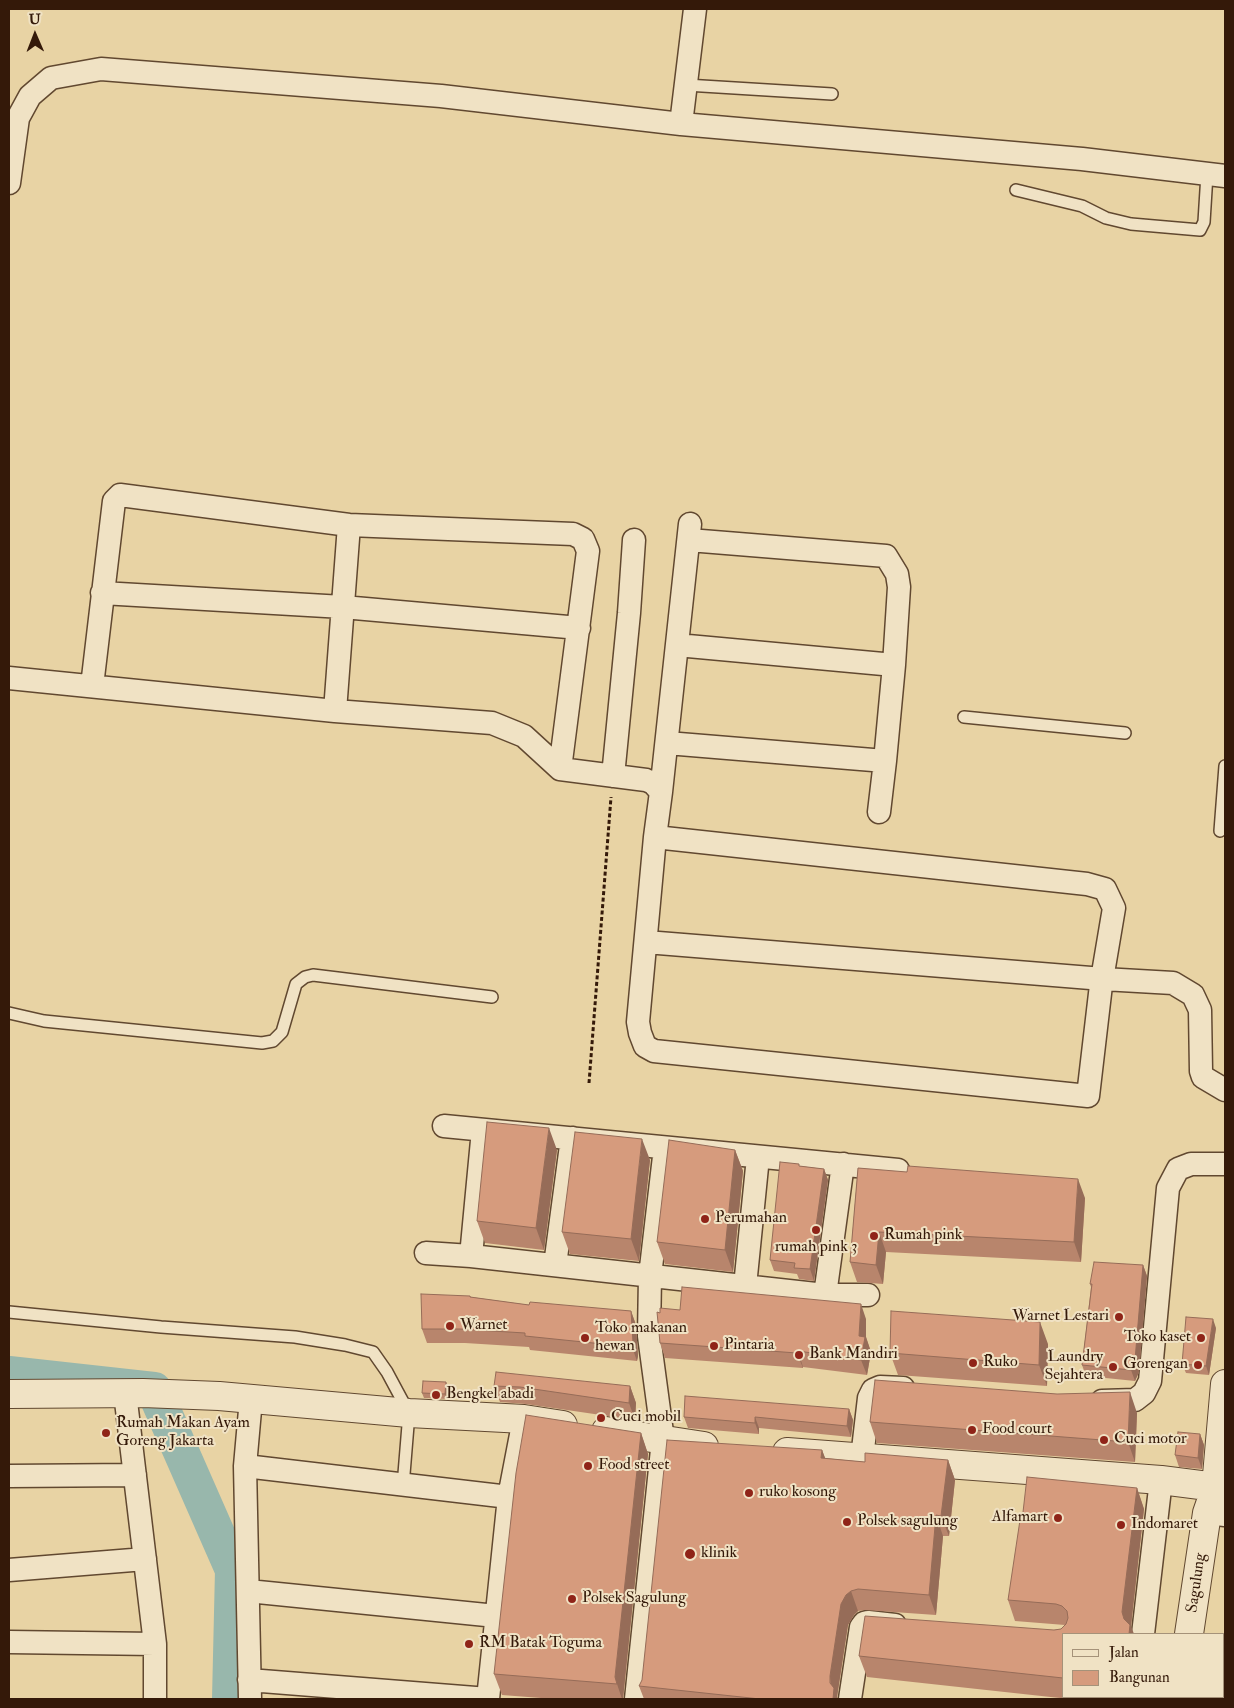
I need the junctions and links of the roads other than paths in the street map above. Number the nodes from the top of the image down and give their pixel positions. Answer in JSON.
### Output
{"nodes":[{"id":1,"x":695,"y":9,"type":"edge"},
{"id":2,"x":686,"y":85,"type":"junction"},
{"id":3,"x":832,"y":94,"type":"dead end"},
{"id":4,"x":681,"y":124,"type":"junction"},
{"id":5,"x":1216,"y":175,"type":"edge"},
{"id":6,"x":9,"y":183,"type":"edge"},
{"id":7,"x":1016,"y":190,"type":"dead end"},
{"id":8,"x":349,"y":525,"type":"junction"},
{"id":9,"x":634,"y":540,"type":"dead end"},
{"id":10,"x":102,"y":593,"type":"junction"},
{"id":11,"x":343,"y":607,"type":"junction"},
{"id":12,"x":578,"y":628,"type":"junction"},
{"id":13,"x":677,"y":645,"type":"junction"},
{"id":14,"x":894,"y":665,"type":"junction"},
{"id":15,"x":9,"y":678,"type":"edge"},
{"id":16,"x":92,"y":686,"type":"junction"},
{"id":17,"x":335,"y":711,"type":"junction"},
{"id":18,"x":964,"y":717,"type":"dead end"},
{"id":19,"x":1125,"y":733,"type":"dead end"},
{"id":20,"x":667,"y":743,"type":"junction"},
{"id":21,"x":885,"y":761,"type":"junction"},
{"id":22,"x":1225,"y":766,"type":"edge"},
{"id":23,"x":560,"y":770,"type":"junction"},
{"id":24,"x":613,"y":776,"type":"junction"},
{"id":25,"x":661,"y":792,"type":"junction"},
{"id":26,"x":879,"y":812,"type":"dead end"},
{"id":27,"x":1220,"y":831,"type":"dead end"},
{"id":28,"x":655,"y":837,"type":"junction"},
{"id":29,"x":646,"y":942,"type":"junction"},
{"id":30,"x":1102,"y":979,"type":"junction"},
{"id":31,"x":492,"y":997,"type":"dead end"},
{"id":32,"x":9,"y":1013,"type":"edge"},
{"id":33,"x":1225,"y":1090,"type":"edge"},
{"id":34,"x":444,"y":1126,"type":"dead end"},
{"id":35,"x":483,"y":1130,"type":"junction"},
{"id":36,"x":572,"y":1138,"type":"junction"},
{"id":37,"x":666,"y":1148,"type":"junction"},
{"id":38,"x":758,"y":1156,"type":"junction"},
{"id":39,"x":843,"y":1164,"type":"junction"},
{"id":40,"x":1225,"y":1164,"type":"edge"},
{"id":41,"x":898,"y":1170,"type":"edge"},
{"id":42,"x":426,"y":1253,"type":"dead end"},
{"id":43,"x":471,"y":1256,"type":"junction"},
{"id":44,"x":555,"y":1266,"type":"junction"},
{"id":45,"x":650,"y":1276,"type":"junction"},
{"id":46,"x":745,"y":1286,"type":"junction"},
{"id":47,"x":825,"y":1294,"type":"junction"},
{"id":48,"x":868,"y":1295,"type":"dead end"},
{"id":49,"x":9,"y":1312,"type":"edge"},
{"id":50,"x":1225,"y":1384,"type":"edge"},
{"id":51,"x":928,"y":1390,"type":"edge"},
{"id":52,"x":134,"y":1393,"type":"junction"},
{"id":53,"x":9,"y":1394,"type":"edge"},
{"id":54,"x":251,"y":1399,"type":"junction"},
{"id":55,"x":1082,"y":1401,"type":"edge"},
{"id":56,"x":409,"y":1413,"type":"junction"},
{"id":57,"x":524,"y":1419,"type":"junction"},
{"id":58,"x":663,"y":1440,"type":"junction"},
{"id":59,"x":726,"y":1448,"type":"edge"},
{"id":60,"x":765,"y":1451,"type":"edge"},
{"id":61,"x":862,"y":1458,"type":"junction"},
{"id":62,"x":245,"y":1466,"type":"junction"},
{"id":63,"x":135,"y":1475,"type":"junction"},
{"id":64,"x":9,"y":1476,"type":"edge"},
{"id":65,"x":1161,"y":1480,"type":"junction"},
{"id":66,"x":403,"y":1486,"type":"junction"},
{"id":67,"x":1216,"y":1487,"type":"junction"},
{"id":68,"x":509,"y":1497,"type":"junction"},
{"id":69,"x":1216,"y":1514,"type":"edge"},
{"id":70,"x":145,"y":1559,"type":"junction"},
{"id":71,"x":9,"y":1570,"type":"edge"},
{"id":72,"x":248,"y":1591,"type":"junction"},
{"id":73,"x":496,"y":1616,"type":"junction"},
{"id":74,"x":919,"y":1627,"type":"edge"},
{"id":75,"x":1143,"y":1633,"type":"edge"},
{"id":76,"x":1189,"y":1633,"type":"edge"},
{"id":77,"x":9,"y":1642,"type":"edge"},
{"id":78,"x":155,"y":1644,"type":"junction"},
{"id":79,"x":250,"y":1690,"type":"edge"},
{"id":80,"x":155,"y":1699,"type":"edge"},
{"id":81,"x":488,"y":1699,"type":"edge"},
{"id":82,"x":636,"y":1699,"type":"edge"},
{"id":83,"x":850,"y":1699,"type":"edge"}],
"edges":[{"from":1,"to":2,"type":"street"},
{"from":2,"to":3,"type":"lane"},
{"from":2,"to":4,"type":"street"},
{"from":4,"to":5,"type":"street"},
{"from":4,"to":6,"type":"street"},
{"from":5,"to":7,"type":"lane"},
{"from":8,"to":10,"type":"street"},
{"from":8,"to":11,"type":"street"},
{"from":8,"to":12,"type":"street"},
{"from":9,"to":24,"type":"street"},
{"from":10,"to":11,"type":"street"},
{"from":10,"to":16,"type":"street"},
{"from":11,"to":12,"type":"street"},
{"from":11,"to":17,"type":"street"},
{"from":12,"to":23,"type":"street"},
{"from":13,"to":14,"type":"street"},
{"from":13,"to":14,"type":"street"},
{"from":13,"to":20,"type":"street"},
{"from":14,"to":21,"type":"street"},
{"from":15,"to":16,"type":"street"},
{"from":16,"to":17,"type":"street"},
{"from":17,"to":23,"type":"street"},
{"from":18,"to":19,"type":"lane"},
{"from":20,"to":21,"type":"street"},
{"from":20,"to":25,"type":"street"},
{"from":21,"to":26,"type":"street"},
{"from":22,"to":27,"type":"lane"},
{"from":23,"to":24,"type":"street"},
{"from":24,"to":25,"type":"street"},
{"from":25,"to":28,"type":"street"},
{"from":28,"to":29,"type":"street"},
{"from":28,"to":30,"type":"street"},
{"from":29,"to":30,"type":"street"},
{"from":29,"to":30,"type":"street"},
{"from":30,"to":33,"type":"street"},
{"from":31,"to":32,"type":"lane"},
{"from":34,"to":35,"type":"street"},
{"from":35,"to":36,"type":"street"},
{"from":35,"to":43,"type":"street"},
{"from":36,"to":37,"type":"street"},
{"from":36,"to":44,"type":"street"},
{"from":37,"to":38,"type":"street"},
{"from":37,"to":45,"type":"street"},
{"from":38,"to":39,"type":"street"},
{"from":38,"to":46,"type":"street"},
{"from":39,"to":41,"type":"street"},
{"from":39,"to":47,"type":"street"},
{"from":40,"to":55,"type":"street"},
{"from":42,"to":43,"type":"street"},
{"from":43,"to":44,"type":"street"},
{"from":44,"to":45,"type":"street"},
{"from":45,"to":46,"type":"street"},
{"from":45,"to":58,"type":"street"},
{"from":46,"to":47,"type":"street"},
{"from":47,"to":48,"type":"street"},
{"from":49,"to":56,"type":"lane"},
{"from":50,"to":67,"type":"street","name":"Sagulung"},
{"from":51,"to":61,"type":"street"},
{"from":52,"to":53,"type":"street"},
{"from":52,"to":54,"type":"street"},
{"from":52,"to":63,"type":"street"},
{"from":54,"to":56,"type":"street"},
{"from":54,"to":62,"type":"street"},
{"from":56,"to":57,"type":"street"},
{"from":56,"to":66,"type":"lane"},
{"from":57,"to":58,"type":"street"},
{"from":57,"to":68,"type":"street"},
{"from":58,"to":59,"type":"street"},
{"from":58,"to":82,"type":"street"},
{"from":60,"to":61,"type":"street"},
{"from":61,"to":65,"type":"street"},
{"from":62,"to":66,"type":"street"},
{"from":62,"to":72,"type":"street"},
{"from":63,"to":64,"type":"street"},
{"from":63,"to":70,"type":"street"},
{"from":65,"to":67,"type":"street"},
{"from":65,"to":75,"type":"street"},
{"from":66,"to":68,"type":"street"},
{"from":67,"to":69,"type":"street","name":"Sagulung"},
{"from":68,"to":73,"type":"street"},
{"from":69,"to":76,"type":"street","name":"Sagulung"},
{"from":70,"to":71,"type":"street"},
{"from":70,"to":78,"type":"street"},
{"from":72,"to":73,"type":"street"},
{"from":72,"to":79,"type":"street"},
{"from":73,"to":81,"type":"street"},
{"from":74,"to":83,"type":"street"},
{"from":77,"to":78,"type":"street"},
{"from":78,"to":80,"type":"street"},
{"from":79,"to":81,"type":"street"}]}
